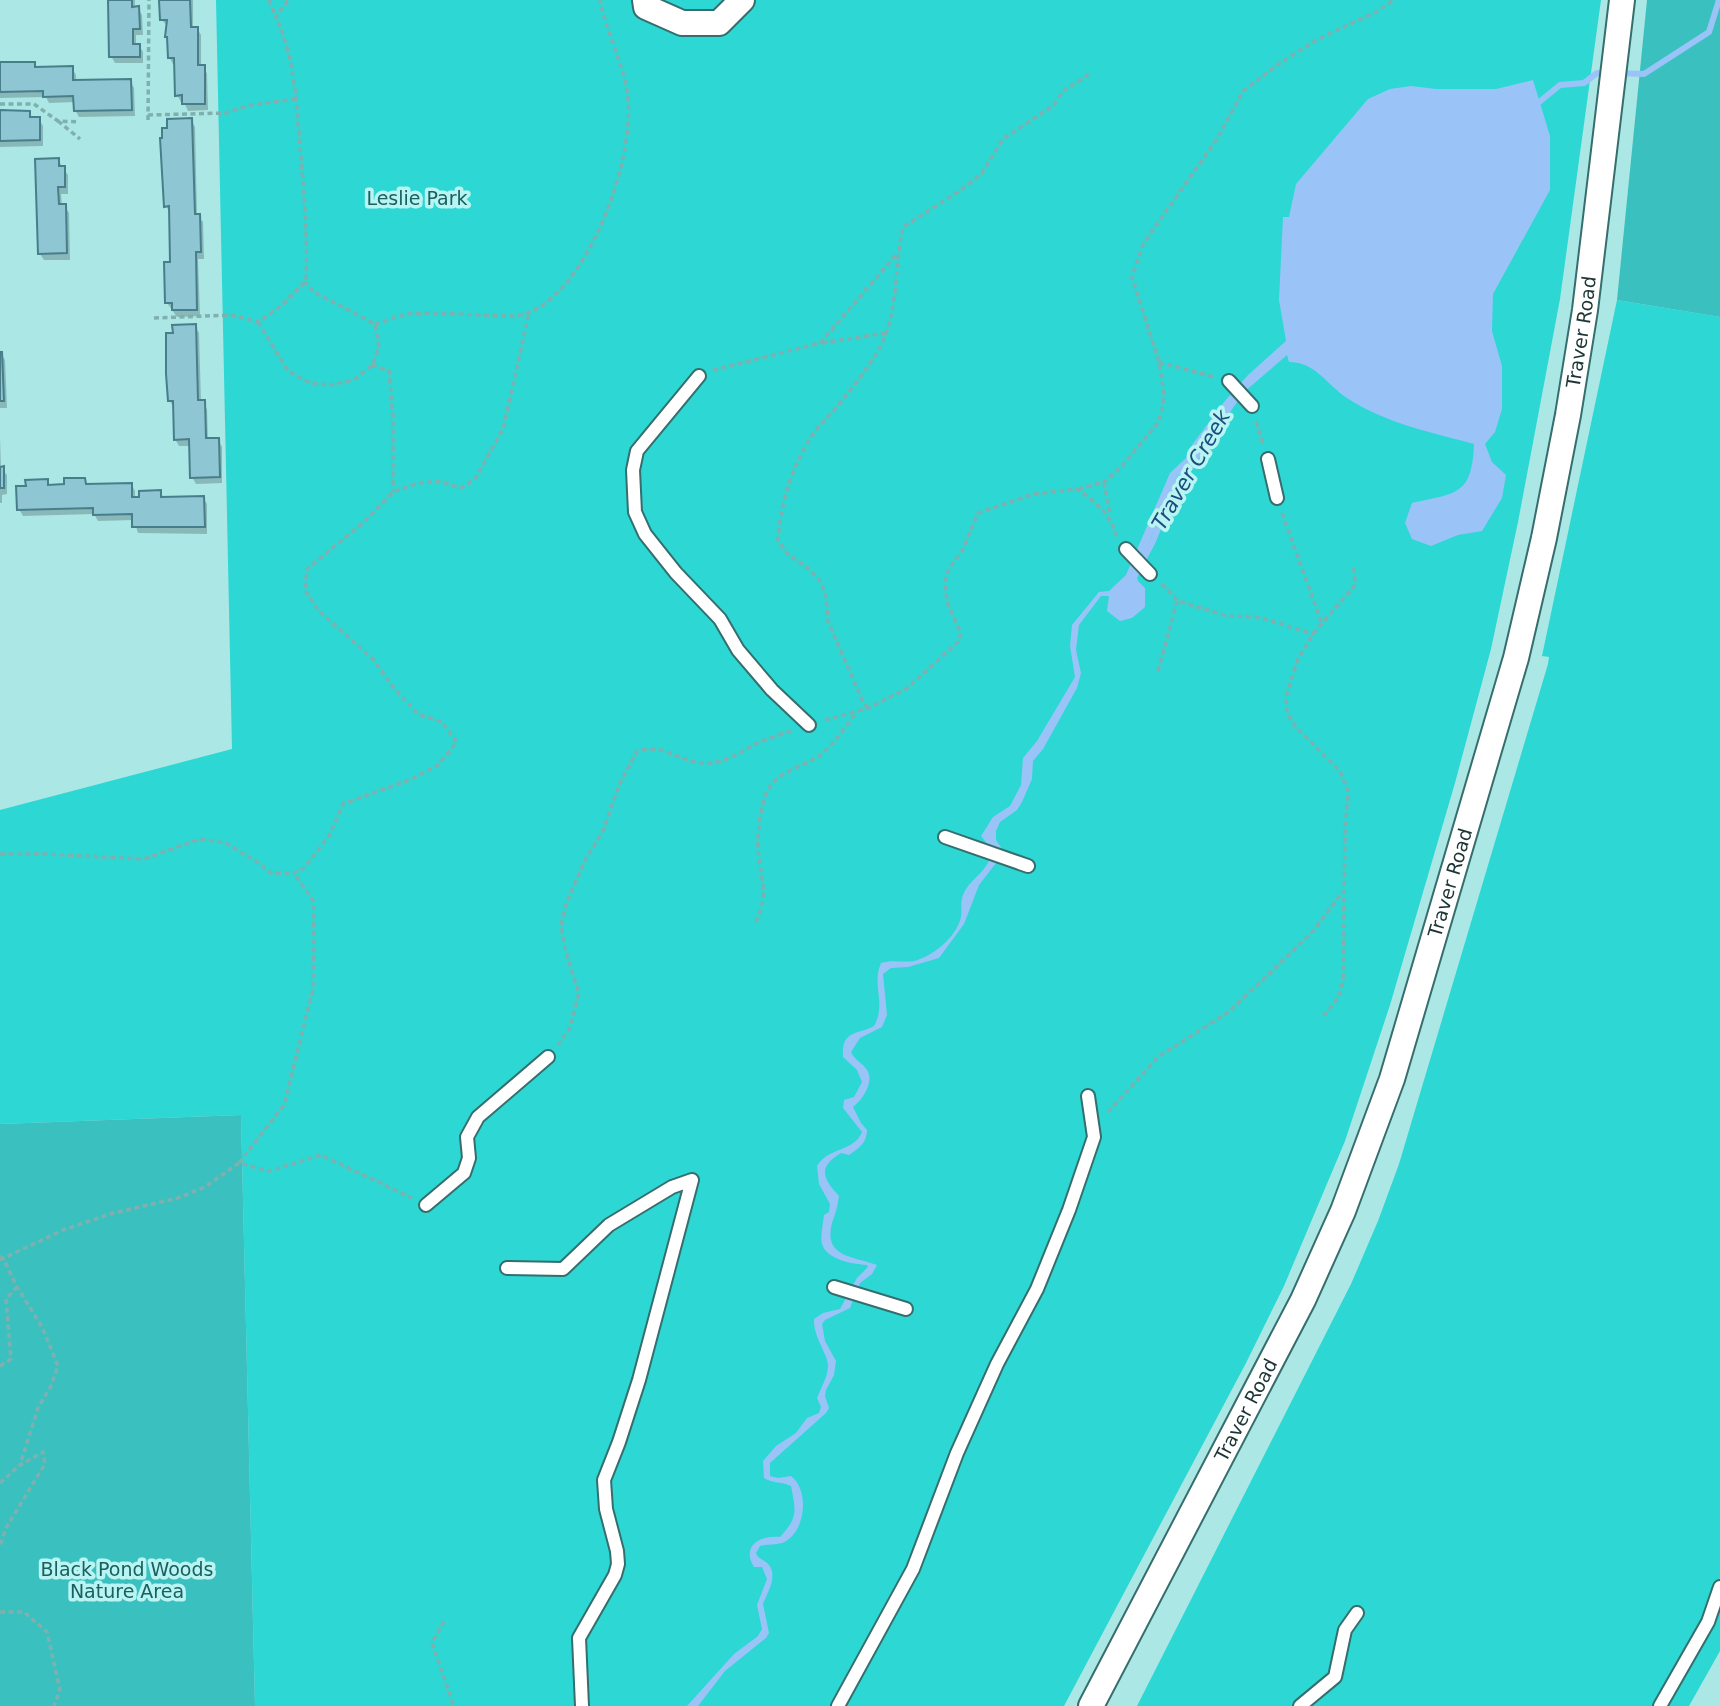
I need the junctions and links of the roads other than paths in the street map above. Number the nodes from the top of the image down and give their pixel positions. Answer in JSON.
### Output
{"nodes":[{"id":1,"x":645,"y":0,"type":"edge"},
{"id":2,"x":742,"y":0,"type":"edge"},
{"id":3,"x":1622,"y":0,"type":"edge"},
{"id":4,"x":699,"y":376,"type":"road end"},
{"id":5,"x":1230,"y":381,"type":"road end"},
{"id":6,"x":1252,"y":406,"type":"road end"},
{"id":7,"x":1268,"y":458,"type":"road end"},
{"id":8,"x":1277,"y":498,"type":"road end"},
{"id":9,"x":1126,"y":549,"type":"dead end"},
{"id":10,"x":1150,"y":573,"type":"road end"},
{"id":11,"x":809,"y":725,"type":"dead end"},
{"id":12,"x":945,"y":837,"type":"dead end"},
{"id":13,"x":1028,"y":866,"type":"dead end"},
{"id":14,"x":548,"y":1057,"type":"dead end"},
{"id":15,"x":1088,"y":1096,"type":"dead end"},
{"id":16,"x":426,"y":1205,"type":"road end"},
{"id":17,"x":507,"y":1268,"type":"dead end"},
{"id":18,"x":834,"y":1287,"type":"dead end"},
{"id":19,"x":906,"y":1309,"type":"dead end"},
{"id":20,"x":1720,"y":1587,"type":"edge"},
{"id":21,"x":1357,"y":1613,"type":"dead end"},
{"id":22,"x":582,"y":1706,"type":"edge"},
{"id":23,"x":838,"y":1706,"type":"edge"},
{"id":24,"x":1091,"y":1706,"type":"edge"},
{"id":25,"x":1300,"y":1706,"type":"edge"},
{"id":26,"x":1660,"y":1706,"type":"edge"}],
"edges":[{"from":1,"to":2,"type":"street"},
{"from":3,"to":24,"type":"street","name":"Traver Road"},
{"from":4,"to":11,"type":"lane"},
{"from":5,"to":6,"type":"lane"},
{"from":7,"to":8,"type":"lane"},
{"from":9,"to":10,"type":"lane"},
{"from":12,"to":13,"type":"lane"},
{"from":14,"to":16,"type":"lane"},
{"from":15,"to":23,"type":"lane"},
{"from":17,"to":22,"type":"lane"},
{"from":18,"to":19,"type":"lane"},
{"from":20,"to":26,"type":"lane"},
{"from":21,"to":25,"type":"lane"}]}
